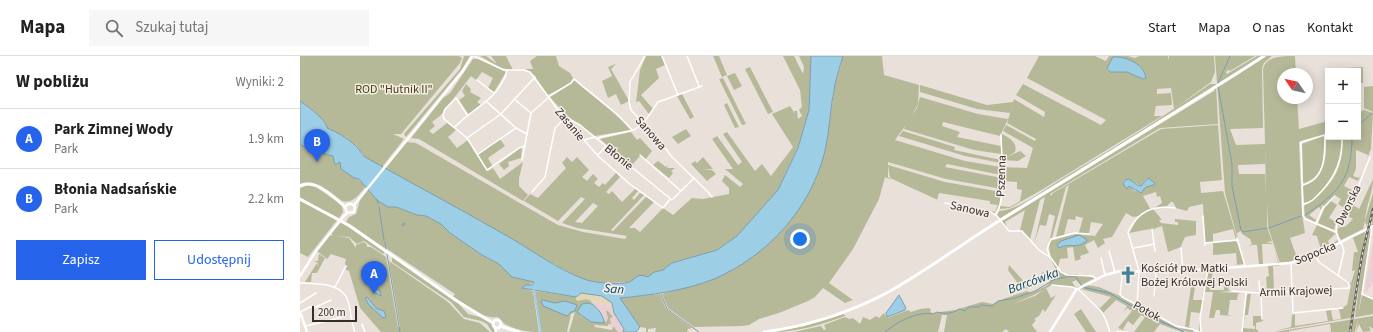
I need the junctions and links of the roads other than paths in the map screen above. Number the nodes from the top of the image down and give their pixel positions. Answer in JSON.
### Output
{"nodes":[{"id":1,"x":473,"y":56,"type":"edge"},
{"id":2,"x":645,"y":56,"type":"edge"},
{"id":3,"x":662,"y":56,"type":"edge"},
{"id":4,"x":687,"y":56,"type":"edge"},
{"id":5,"x":1264,"y":56,"type":"edge"},
{"id":6,"x":507,"y":71,"type":"junction"},
{"id":7,"x":535,"y":77,"type":"junction"},
{"id":8,"x":476,"y":80,"type":"dead end"},
{"id":9,"x":494,"y":93,"type":"junction"},
{"id":10,"x":678,"y":95,"type":"junction"},
{"id":11,"x":549,"y":97,"type":"junction"},
{"id":12,"x":514,"y":99,"type":"junction"},
{"id":13,"x":487,"y":102,"type":"junction"},
{"id":14,"x":532,"y":113,"type":"junction"},
{"id":15,"x":500,"y":114,"type":"junction"},
{"id":16,"x":468,"y":116,"type":"junction"},
{"id":17,"x":565,"y":118,"type":"junction"},
{"id":18,"x":643,"y":124,"type":"junction"},
{"id":19,"x":455,"y":127,"type":"junction"},
{"id":20,"x":516,"y":128,"type":"junction"},
{"id":21,"x":632,"y":130,"type":"junction"},
{"id":22,"x":527,"y":134,"type":"junction"},
{"id":23,"x":1001,"y":135,"type":"dead end"},
{"id":24,"x":1325,"y":135,"type":"edge"},
{"id":25,"x":467,"y":138,"type":"junction"},
{"id":26,"x":596,"y":138,"type":"junction"},
{"id":27,"x":584,"y":140,"type":"junction"},
{"id":28,"x":1325,"y":140,"type":"edge"},
{"id":29,"x":1342,"y":140,"type":"edge"},
{"id":30,"x":525,"y":146,"type":"junction"},
{"id":31,"x":606,"y":146,"type":"junction"},
{"id":32,"x":478,"y":154,"type":"junction"},
{"id":33,"x":640,"y":155,"type":"dead end"},
{"id":34,"x":598,"y":156,"type":"junction"},
{"id":35,"x":1370,"y":157,"type":"dead end"},
{"id":36,"x":522,"y":160,"type":"dead end"},
{"id":37,"x":694,"y":178,"type":"junction"},
{"id":38,"x":1302,"y":185,"type":"junction"},
{"id":39,"x":300,"y":186,"type":"edge"},
{"id":40,"x":681,"y":191,"type":"junction"},
{"id":41,"x":532,"y":192,"type":"dead end"},
{"id":42,"x":1335,"y":196,"type":"dead end"},
{"id":43,"x":712,"y":198,"type":"dead end"},
{"id":44,"x":671,"y":199,"type":"junction"},
{"id":45,"x":300,"y":200,"type":"edge"},
{"id":46,"x":945,"y":203,"type":"dead end"},
{"id":47,"x":1303,"y":204,"type":"junction"},
{"id":48,"x":353,"y":205,"type":"junction"},
{"id":49,"x":346,"y":206,"type":"junction"},
{"id":50,"x":1175,"y":208,"type":"dead end"},
{"id":51,"x":347,"y":212,"type":"junction"},
{"id":52,"x":995,"y":215,"type":"junction"},
{"id":53,"x":1203,"y":216,"type":"dead end"},
{"id":54,"x":1316,"y":224,"type":"junction"},
{"id":55,"x":1372,"y":226,"type":"edge"},
{"id":56,"x":1152,"y":229,"type":"dead end"},
{"id":57,"x":1336,"y":232,"type":"junction"},
{"id":58,"x":1088,"y":234,"type":"dead end"},
{"id":59,"x":1237,"y":238,"type":"dead end"},
{"id":60,"x":1238,"y":240,"type":"junction"},
{"id":61,"x":1340,"y":242,"type":"junction"},
{"id":62,"x":1154,"y":244,"type":"junction"},
{"id":63,"x":1134,"y":248,"type":"junction"},
{"id":64,"x":1180,"y":248,"type":"dead end"},
{"id":65,"x":1109,"y":251,"type":"dead end"},
{"id":66,"x":1155,"y":251,"type":"dead end"},
{"id":67,"x":1314,"y":255,"type":"junction"},
{"id":68,"x":1050,"y":257,"type":"junction"},
{"id":69,"x":1101,"y":258,"type":"dead end"},
{"id":70,"x":1291,"y":263,"type":"junction"},
{"id":71,"x":346,"y":266,"type":"dead end"},
{"id":72,"x":1245,"y":266,"type":"junction"},
{"id":73,"x":1208,"y":269,"type":"junction"},
{"id":74,"x":1123,"y":271,"type":"junction"},
{"id":75,"x":1183,"y":271,"type":"junction"},
{"id":76,"x":1115,"y":272,"type":"junction"},
{"id":77,"x":1139,"y":272,"type":"junction"},
{"id":78,"x":1156,"y":272,"type":"junction"},
{"id":79,"x":300,"y":275,"type":"edge"},
{"id":80,"x":1105,"y":275,"type":"junction"},
{"id":81,"x":1338,"y":276,"type":"junction"},
{"id":82,"x":1096,"y":278,"type":"junction"},
{"id":83,"x":1259,"y":281,"type":"dead end"},
{"id":84,"x":300,"y":283,"type":"edge"},
{"id":85,"x":1052,"y":285,"type":"dead end"},
{"id":86,"x":335,"y":287,"type":"junction"},
{"id":87,"x":1080,"y":287,"type":"junction"},
{"id":88,"x":1232,"y":291,"type":"dead end"},
{"id":89,"x":1292,"y":292,"type":"junction"},
{"id":90,"x":316,"y":293,"type":"dead end"},
{"id":91,"x":1246,"y":293,"type":"junction"},
{"id":92,"x":1260,"y":293,"type":"junction"},
{"id":93,"x":1154,"y":296,"type":"dead end"},
{"id":94,"x":1373,"y":299,"type":"edge"},
{"id":95,"x":331,"y":300,"type":"dead end"},
{"id":96,"x":300,"y":303,"type":"edge"},
{"id":97,"x":1137,"y":306,"type":"junction"},
{"id":98,"x":1342,"y":308,"type":"dead end"},
{"id":99,"x":300,"y":312,"type":"edge"},
{"id":100,"x":343,"y":317,"type":"dead end"},
{"id":101,"x":1262,"y":319,"type":"dead end"},
{"id":102,"x":362,"y":324,"type":"dead end"},
{"id":103,"x":497,"y":325,"type":"junction"},
{"id":104,"x":306,"y":326,"type":"junction"},
{"id":105,"x":307,"y":332,"type":"edge"},
{"id":106,"x":355,"y":332,"type":"edge"},
{"id":107,"x":366,"y":332,"type":"edge"},
{"id":108,"x":497,"y":332,"type":"edge"},
{"id":109,"x":519,"y":332,"type":"edge"},
{"id":110,"x":764,"y":332,"type":"edge"},
{"id":111,"x":1050,"y":332,"type":"edge"},
{"id":112,"x":1110,"y":332,"type":"edge"},
{"id":113,"x":1116,"y":332,"type":"edge"},
{"id":114,"x":1127,"y":332,"type":"edge"},
{"id":115,"x":1200,"y":332,"type":"edge"},
{"id":116,"x":1242,"y":332,"type":"edge"}],
"edges":[{"from":1,"to":6,"type":"street"},
{"from":1,"to":48,"type":"street"},
{"from":2,"to":18,"type":"street","name":"Sanowa"},
{"from":3,"to":10,"type":"street"},
{"from":4,"to":10,"type":"street"},
{"from":5,"to":110,"type":"main road"},
{"from":6,"to":7,"type":"street"},
{"from":6,"to":9,"type":"street"},
{"from":7,"to":11,"type":"street","name":"Zasanie"},
{"from":7,"to":12,"type":"street"},
{"from":8,"to":9,"type":"street"},
{"from":9,"to":13,"type":"street"},
{"from":10,"to":18,"type":"street"},
{"from":11,"to":14,"type":"street"},
{"from":11,"to":17,"type":"street","name":"Zasanie"},
{"from":11,"to":21,"type":"street"},
{"from":12,"to":14,"type":"street"},
{"from":12,"to":15,"type":"street"},
{"from":13,"to":15,"type":"street"},
{"from":13,"to":16,"type":"street"},
{"from":14,"to":22,"type":"street"},
{"from":15,"to":20,"type":"street"},
{"from":15,"to":25,"type":"street"},
{"from":16,"to":19,"type":"street"},
{"from":16,"to":19,"type":"street"},
{"from":17,"to":26,"type":"street","name":"Błonie"},
{"from":17,"to":27,"type":"street","name":"Zasanie"},
{"from":17,"to":41,"type":"street"},
{"from":18,"to":21,"type":"street"},
{"from":18,"to":37,"type":"street","name":"Sanowa"},
{"from":19,"to":25,"type":"street"},
{"from":20,"to":22,"type":"street"},
{"from":20,"to":32,"type":"street"},
{"from":21,"to":26,"type":"street"},
{"from":22,"to":30,"type":"street"},
{"from":23,"to":52,"type":"street","name":"Pszenna"},
{"from":24,"to":38,"type":"street"},
{"from":25,"to":32,"type":"street"},
{"from":26,"to":27,"type":"street"},
{"from":26,"to":31,"type":"street","name":"Błonie"},
{"from":27,"to":34,"type":"street","name":"Zasanie"},
{"from":28,"to":38,"type":"street"},
{"from":29,"to":47,"type":"street"},
{"from":30,"to":32,"type":"street"},
{"from":30,"to":36,"type":"street"},
{"from":31,"to":34,"type":"street"},
{"from":31,"to":44,"type":"street","name":"Błonie"},
{"from":33,"to":40,"type":"street"},
{"from":34,"to":44,"type":"street","name":"Zasanie"},
{"from":35,"to":57,"type":"street","name":"Dworska"},
{"from":37,"to":40,"type":"street"},
{"from":37,"to":43,"type":"street","name":"Sanowa"},
{"from":38,"to":47,"type":"street"},
{"from":39,"to":49,"type":"main road"},
{"from":40,"to":44,"type":"street"},
{"from":42,"to":54,"type":"street","name":"Dworska"},
{"from":45,"to":103,"type":"main road"},
{"from":46,"to":52,"type":"street","name":"Sanowa"},
{"from":47,"to":54,"type":"street","name":"Dworska"},
{"from":48,"to":49,"type":"street"},
{"from":48,"to":51,"type":"street"},
{"from":49,"to":51,"type":"street"},
{"from":50,"to":63,"type":"street"},
{"from":51,"to":79,"type":"street"},
{"from":52,"to":68,"type":"street","name":"Sanowa"},
{"from":53,"to":60,"type":"street"},
{"from":54,"to":57,"type":"street","name":"Dworska"},
{"from":55,"to":61,"type":"street","name":"Sopocka"},
{"from":55,"to":94,"type":"street"},
{"from":56,"to":62,"type":"street"},
{"from":57,"to":61,"type":"street","name":"Dworska"},
{"from":58,"to":68,"type":"street"},
{"from":59,"to":60,"type":"street"},
{"from":60,"to":72,"type":"street"},
{"from":61,"to":67,"type":"street","name":"Sopocka"},
{"from":61,"to":81,"type":"street","name":"Dworska"},
{"from":62,"to":63,"type":"street"},
{"from":62,"to":66,"type":"street"},
{"from":63,"to":77,"type":"street"},
{"from":64,"to":75,"type":"street"},
{"from":65,"to":76,"type":"street"},
{"from":67,"to":70,"type":"street","name":"Sopocka"},
{"from":67,"to":81,"type":"street"},
{"from":68,"to":82,"type":"street","name":"Sanowa"},
{"from":69,"to":80,"type":"street"},
{"from":70,"to":72,"type":"street","name":"Sopocka"},
{"from":70,"to":89,"type":"street"},
{"from":71,"to":86,"type":"street"},
{"from":72,"to":73,"type":"street","name":"Sopocka"},
{"from":73,"to":75,"type":"street","name":"Sopocka"},
{"from":73,"to":115,"type":"street"},
{"from":74,"to":76,"type":"street","name":"Sopocka"},
{"from":74,"to":77,"type":"street","name":"Sopocka"},
{"from":74,"to":97,"type":"street","name":"Potok"},
{"from":75,"to":78,"type":"street","name":"Sopocka"},
{"from":76,"to":80,"type":"street","name":"Sopocka"},
{"from":77,"to":78,"type":"street","name":"Sopocka"},
{"from":77,"to":97,"type":"street"},
{"from":78,"to":93,"type":"street"},
{"from":80,"to":82,"type":"street","name":"Sopocka"},
{"from":81,"to":89,"type":"street","name":"Armii Krajowej"},
{"from":82,"to":87,"type":"street","name":"Sopocka"},
{"from":83,"to":92,"type":"street"},
{"from":84,"to":86,"type":"street"},
{"from":85,"to":87,"type":"street"},
{"from":86,"to":106,"type":"street"},
{"from":87,"to":111,"type":"street","name":"Sopocka"},
{"from":87,"to":112,"type":"street"},
{"from":88,"to":91,"type":"street","name":"Armii Krajowej"},
{"from":89,"to":92,"type":"street","name":"Armii Krajowej"},
{"from":89,"to":98,"type":"street"},
{"from":90,"to":96,"type":"street"},
{"from":91,"to":92,"type":"street","name":"Armii Krajowej"},
{"from":91,"to":116,"type":"street"},
{"from":92,"to":101,"type":"street"},
{"from":95,"to":99,"type":"street"},
{"from":97,"to":115,"type":"street","name":"Potok"},
{"from":99,"to":104,"type":"street"},
{"from":100,"to":104,"type":"street"},
{"from":102,"to":107,"type":"street"},
{"from":103,"to":108,"type":"street"},
{"from":103,"to":109,"type":"main road"},
{"from":104,"to":105,"type":"street"},
{"from":113,"to":114,"type":"street"}]}
